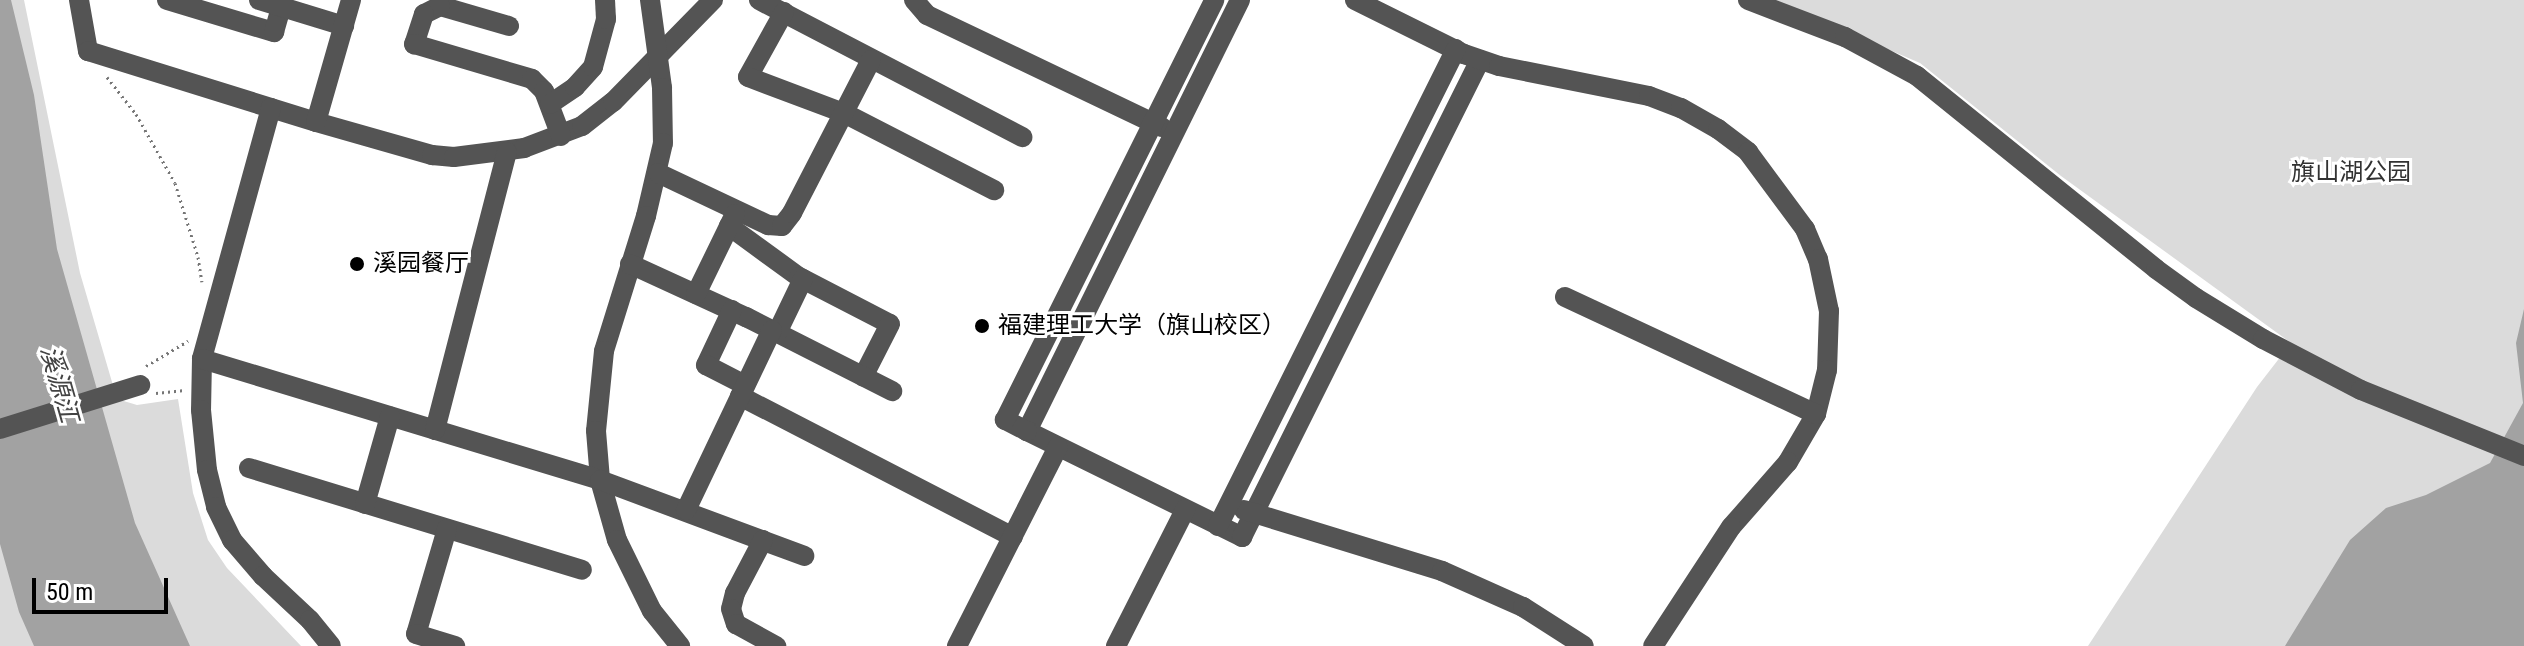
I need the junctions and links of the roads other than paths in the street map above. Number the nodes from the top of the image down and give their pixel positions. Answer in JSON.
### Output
{"nodes":[{"id":1,"x":79,"y":0,"type":"edge"},
{"id":2,"x":167,"y":0,"type":"edge"},
{"id":3,"x":259,"y":0,"type":"edge"},
{"id":4,"x":351,"y":0,"type":"edge"},
{"id":5,"x":605,"y":0,"type":"edge"},
{"id":6,"x":650,"y":0,"type":"edge"},
{"id":7,"x":713,"y":0,"type":"edge"},
{"id":8,"x":759,"y":0,"type":"edge"},
{"id":9,"x":914,"y":0,"type":"edge"},
{"id":10,"x":1214,"y":0,"type":"edge"},
{"id":11,"x":1240,"y":0,"type":"edge"},
{"id":12,"x":1355,"y":0,"type":"edge"},
{"id":13,"x":1748,"y":0,"type":"edge"},
{"id":14,"x":1384,"y":6,"type":"edge"},
{"id":15,"x":281,"y":7,"type":"junction"},
{"id":16,"x":784,"y":12,"type":"junction"},
{"id":17,"x":344,"y":26,"type":"junction"},
{"id":18,"x":509,"y":26,"type":"dead end"},
{"id":19,"x":1456,"y":49,"type":"junction"},
{"id":20,"x":657,"y":54,"type":"junction"},
{"id":21,"x":871,"y":60,"type":"junction"},
{"id":22,"x":1480,"y":60,"type":"junction"},
{"id":23,"x":550,"y":104,"type":"junction"},
{"id":24,"x":271,"y":108,"type":"junction"},
{"id":25,"x":844,"y":113,"type":"junction"},
{"id":26,"x":316,"y":122,"type":"junction"},
{"id":27,"x":1152,"y":122,"type":"junction"},
{"id":28,"x":1173,"y":132,"type":"junction"},
{"id":29,"x":561,"y":136,"type":"junction"},
{"id":30,"x":1022,"y":137,"type":"dead end"},
{"id":31,"x":507,"y":152,"type":"junction"},
{"id":32,"x":658,"y":173,"type":"junction"},
{"id":33,"x":994,"y":190,"type":"dead end"},
{"id":34,"x":733,"y":218,"type":"junction"},
{"id":35,"x":630,"y":264,"type":"junction"},
{"id":36,"x":803,"y":279,"type":"junction"},
{"id":37,"x":696,"y":294,"type":"junction"},
{"id":38,"x":1565,"y":297,"type":"dead end"},
{"id":39,"x":732,"y":310,"type":"junction"},
{"id":40,"x":774,"y":332,"type":"junction"},
{"id":41,"x":202,"y":359,"type":"junction"},
{"id":42,"x":863,"y":377,"type":"junction"},
{"id":43,"x":131,"y":387,"type":"road end"},
{"id":44,"x":742,"y":391,"type":"junction"},
{"id":45,"x":892,"y":391,"type":"dead end"},
{"id":46,"x":1816,"y":414,"type":"junction"},
{"id":47,"x":390,"y":416,"type":"junction"},
{"id":48,"x":0,"y":429,"type":"edge"},
{"id":49,"x":435,"y":430,"type":"junction"},
{"id":50,"x":1027,"y":431,"type":"junction"},
{"id":51,"x":1058,"y":447,"type":"junction"},
{"id":52,"x":2524,"y":456,"type":"edge"},
{"id":53,"x":249,"y":468,"type":"dead end"},
{"id":54,"x":600,"y":480,"type":"junction"},
{"id":55,"x":365,"y":504,"type":"junction"},
{"id":56,"x":1227,"y":505,"type":"junction"},
{"id":57,"x":686,"y":510,"type":"junction"},
{"id":58,"x":1185,"y":510,"type":"junction"},
{"id":59,"x":1254,"y":513,"type":"junction"},
{"id":60,"x":1218,"y":526,"type":"junction"},
{"id":61,"x":447,"y":529,"type":"junction"},
{"id":62,"x":1013,"y":537,"type":"junction"},
{"id":63,"x":763,"y":540,"type":"junction"},
{"id":64,"x":804,"y":556,"type":"dead end"},
{"id":65,"x":582,"y":570,"type":"dead end"},
{"id":66,"x":331,"y":646,"type":"edge"},
{"id":67,"x":455,"y":646,"type":"edge"},
{"id":68,"x":680,"y":646,"type":"edge"},
{"id":69,"x":776,"y":646,"type":"edge"},
{"id":70,"x":957,"y":646,"type":"edge"},
{"id":71,"x":1116,"y":646,"type":"edge"},
{"id":72,"x":1584,"y":646,"type":"edge"},
{"id":73,"x":1653,"y":646,"type":"edge"}],
"edges":[{"from":1,"to":24,"type":"street"},
{"from":2,"to":15,"type":"street"},
{"from":3,"to":15,"type":"street"},
{"from":4,"to":17,"type":"street"},
{"from":5,"to":23,"type":"street"},
{"from":6,"to":20,"type":"street"},
{"from":7,"to":20,"type":"street"},
{"from":8,"to":16,"type":"street"},
{"from":9,"to":27,"type":"street"},
{"from":10,"to":27,"type":"street"},
{"from":11,"to":28,"type":"street"},
{"from":12,"to":14,"type":"street"},
{"from":13,"to":52,"type":"street"},
{"from":14,"to":19,"type":"street"},
{"from":15,"to":17,"type":"street"},
{"from":16,"to":21,"type":"street"},
{"from":16,"to":25,"type":"street"},
{"from":17,"to":26,"type":"street"},
{"from":18,"to":23,"type":"street"},
{"from":19,"to":22,"type":"street"},
{"from":19,"to":56,"type":"street"},
{"from":20,"to":29,"type":"street"},
{"from":20,"to":32,"type":"street"},
{"from":21,"to":25,"type":"street"},
{"from":21,"to":30,"type":"street"},
{"from":22,"to":46,"type":"street"},
{"from":22,"to":59,"type":"street"},
{"from":23,"to":29,"type":"street"},
{"from":24,"to":26,"type":"street"},
{"from":24,"to":41,"type":"street"},
{"from":25,"to":33,"type":"street"},
{"from":25,"to":34,"type":"street"},
{"from":26,"to":31,"type":"street"},
{"from":27,"to":28,"type":"street"},
{"from":27,"to":50,"type":"street"},
{"from":28,"to":50,"type":"street"},
{"from":29,"to":31,"type":"street"},
{"from":31,"to":49,"type":"street"},
{"from":32,"to":34,"type":"street"},
{"from":32,"to":35,"type":"street"},
{"from":34,"to":36,"type":"street"},
{"from":34,"to":37,"type":"street"},
{"from":35,"to":37,"type":"street"},
{"from":35,"to":54,"type":"street"},
{"from":36,"to":40,"type":"street"},
{"from":36,"to":42,"type":"street"},
{"from":37,"to":39,"type":"street"},
{"from":38,"to":46,"type":"street"},
{"from":39,"to":40,"type":"street"},
{"from":39,"to":44,"type":"street"},
{"from":40,"to":42,"type":"street"},
{"from":40,"to":44,"type":"street"},
{"from":41,"to":47,"type":"street"},
{"from":41,"to":66,"type":"street"},
{"from":42,"to":45,"type":"street"},
{"from":43,"to":48,"type":"street"},
{"from":44,"to":57,"type":"street"},
{"from":44,"to":62,"type":"street"},
{"from":46,"to":73,"type":"street"},
{"from":47,"to":49,"type":"street"},
{"from":47,"to":55,"type":"street"},
{"from":49,"to":54,"type":"street"},
{"from":50,"to":51,"type":"street"},
{"from":51,"to":58,"type":"street"},
{"from":51,"to":62,"type":"street"},
{"from":53,"to":55,"type":"street"},
{"from":54,"to":57,"type":"street"},
{"from":54,"to":68,"type":"street"},
{"from":55,"to":61,"type":"street"},
{"from":56,"to":59,"type":"street"},
{"from":56,"to":60,"type":"street"},
{"from":57,"to":63,"type":"street"},
{"from":58,"to":60,"type":"street"},
{"from":58,"to":71,"type":"street"},
{"from":59,"to":60,"type":"street"},
{"from":59,"to":72,"type":"street"},
{"from":61,"to":65,"type":"street"},
{"from":61,"to":67,"type":"street"},
{"from":62,"to":70,"type":"street"},
{"from":63,"to":64,"type":"street"},
{"from":63,"to":69,"type":"street"}]}
